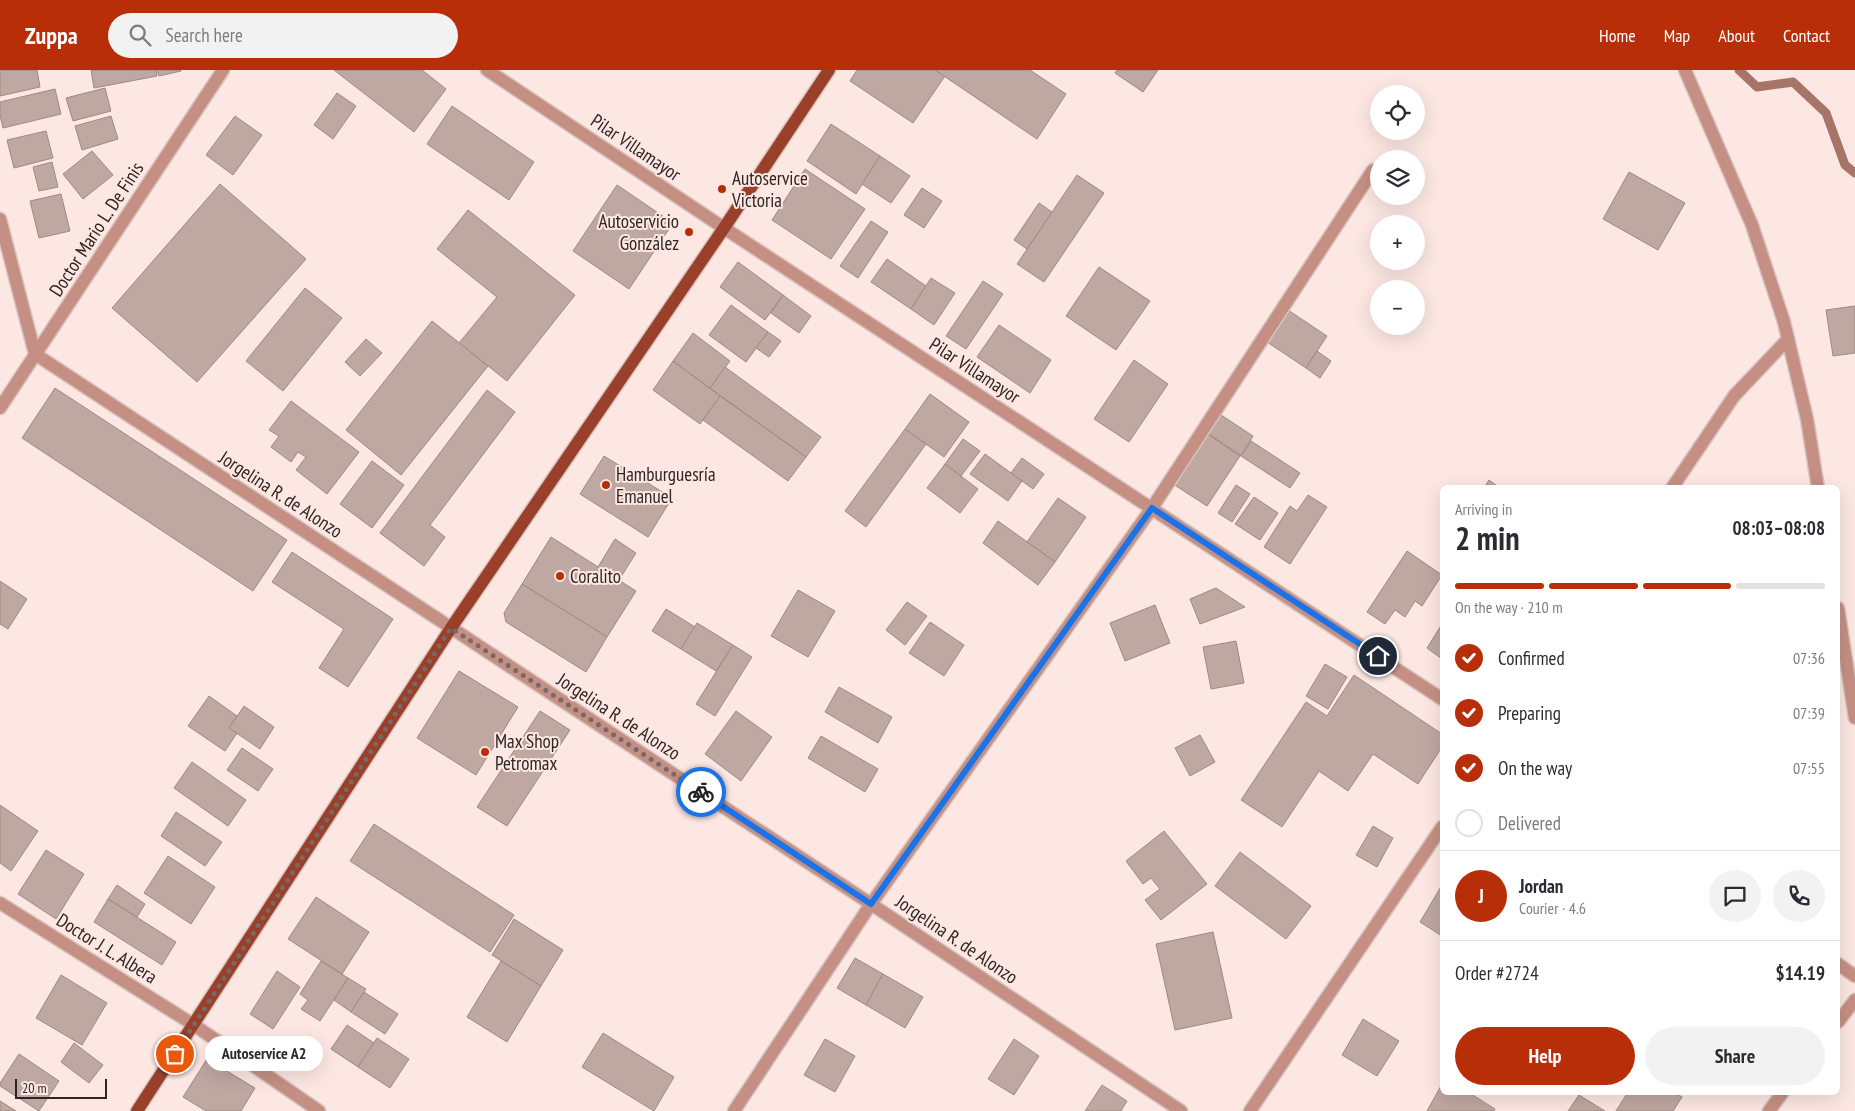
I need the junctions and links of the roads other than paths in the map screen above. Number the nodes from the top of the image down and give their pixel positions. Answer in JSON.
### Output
{"nodes":[{"id":1,"x":223,"y":70,"type":"edge"},
{"id":2,"x":487,"y":70,"type":"edge"},
{"id":3,"x":829,"y":70,"type":"edge"},
{"id":4,"x":1685,"y":70,"type":"edge"},
{"id":5,"x":1370,"y":175,"type":"edge"},
{"id":6,"x":0,"y":219,"type":"edge"},
{"id":7,"x":724,"y":228,"type":"junction"},
{"id":8,"x":1788,"y":339,"type":"junction"},
{"id":9,"x":35,"y":354,"type":"junction"},
{"id":10,"x":0,"y":408,"type":"edge"},
{"id":11,"x":1674,"y":485,"type":"edge"},
{"id":12,"x":1818,"y":485,"type":"edge"},
{"id":13,"x":1152,"y":508,"type":"junction"},
{"id":14,"x":1840,"y":621,"type":"edge"},
{"id":15,"x":451,"y":628,"type":"junction"},
{"id":16,"x":1440,"y":698,"type":"edge"},
{"id":17,"x":1855,"y":718,"type":"edge"},
{"id":18,"x":1440,"y":830,"type":"edge"},
{"id":19,"x":0,"y":903,"type":"edge"},
{"id":20,"x":871,"y":904,"type":"junction"},
{"id":21,"x":1840,"y":965,"type":"edge"},
{"id":22,"x":1855,"y":976,"type":"edge"},
{"id":23,"x":1855,"y":1000,"type":"edge"},
{"id":24,"x":1840,"y":1019,"type":"edge"},
{"id":25,"x":194,"y":1025,"type":"junction"},
{"id":26,"x":1781,"y":1095,"type":"edge"},
{"id":27,"x":137,"y":1111,"type":"edge"},
{"id":28,"x":319,"y":1111,"type":"edge"},
{"id":29,"x":734,"y":1111,"type":"edge"},
{"id":30,"x":1181,"y":1111,"type":"edge"},
{"id":31,"x":1250,"y":1111,"type":"edge"},
{"id":32,"x":1769,"y":1111,"type":"edge"}],
"edges":[{"from":1,"to":9,"type":"street","name":"Doctor Mario L. De Finis"},
{"from":2,"to":7,"type":"street","name":"Pilar Villamayor"},
{"from":3,"to":7,"type":"main road"},
{"from":4,"to":8,"type":"street"},
{"from":5,"to":13,"type":"street"},
{"from":6,"to":9,"type":"street"},
{"from":7,"to":13,"type":"street","name":"Pilar Villamayor"},
{"from":7,"to":15,"type":"main road"},
{"from":8,"to":11,"type":"street"},
{"from":8,"to":12,"type":"street"},
{"from":9,"to":10,"type":"street","name":"Doctor Mario L. De Finis"},
{"from":9,"to":15,"type":"street","name":"Jorgelina R. de Alonzo"},
{"from":13,"to":16,"type":"street","name":"Pilar Villamayor"},
{"from":13,"to":20,"type":"street"},
{"from":14,"to":17,"type":"street"},
{"from":15,"to":20,"type":"street","name":"Jorgelina R. de Alonzo"},
{"from":15,"to":25,"type":"main road"},
{"from":18,"to":31,"type":"street"},
{"from":19,"to":25,"type":"street","name":"Doctor J. L. Albera"},
{"from":20,"to":29,"type":"street"},
{"from":20,"to":30,"type":"street","name":"Jorgelina R. de Alonzo"},
{"from":21,"to":22,"type":"street"},
{"from":23,"to":24,"type":"street"},
{"from":25,"to":27,"type":"main road"},
{"from":25,"to":28,"type":"street","name":"Doctor J. L. Albera"},
{"from":26,"to":32,"type":"street"}]}
